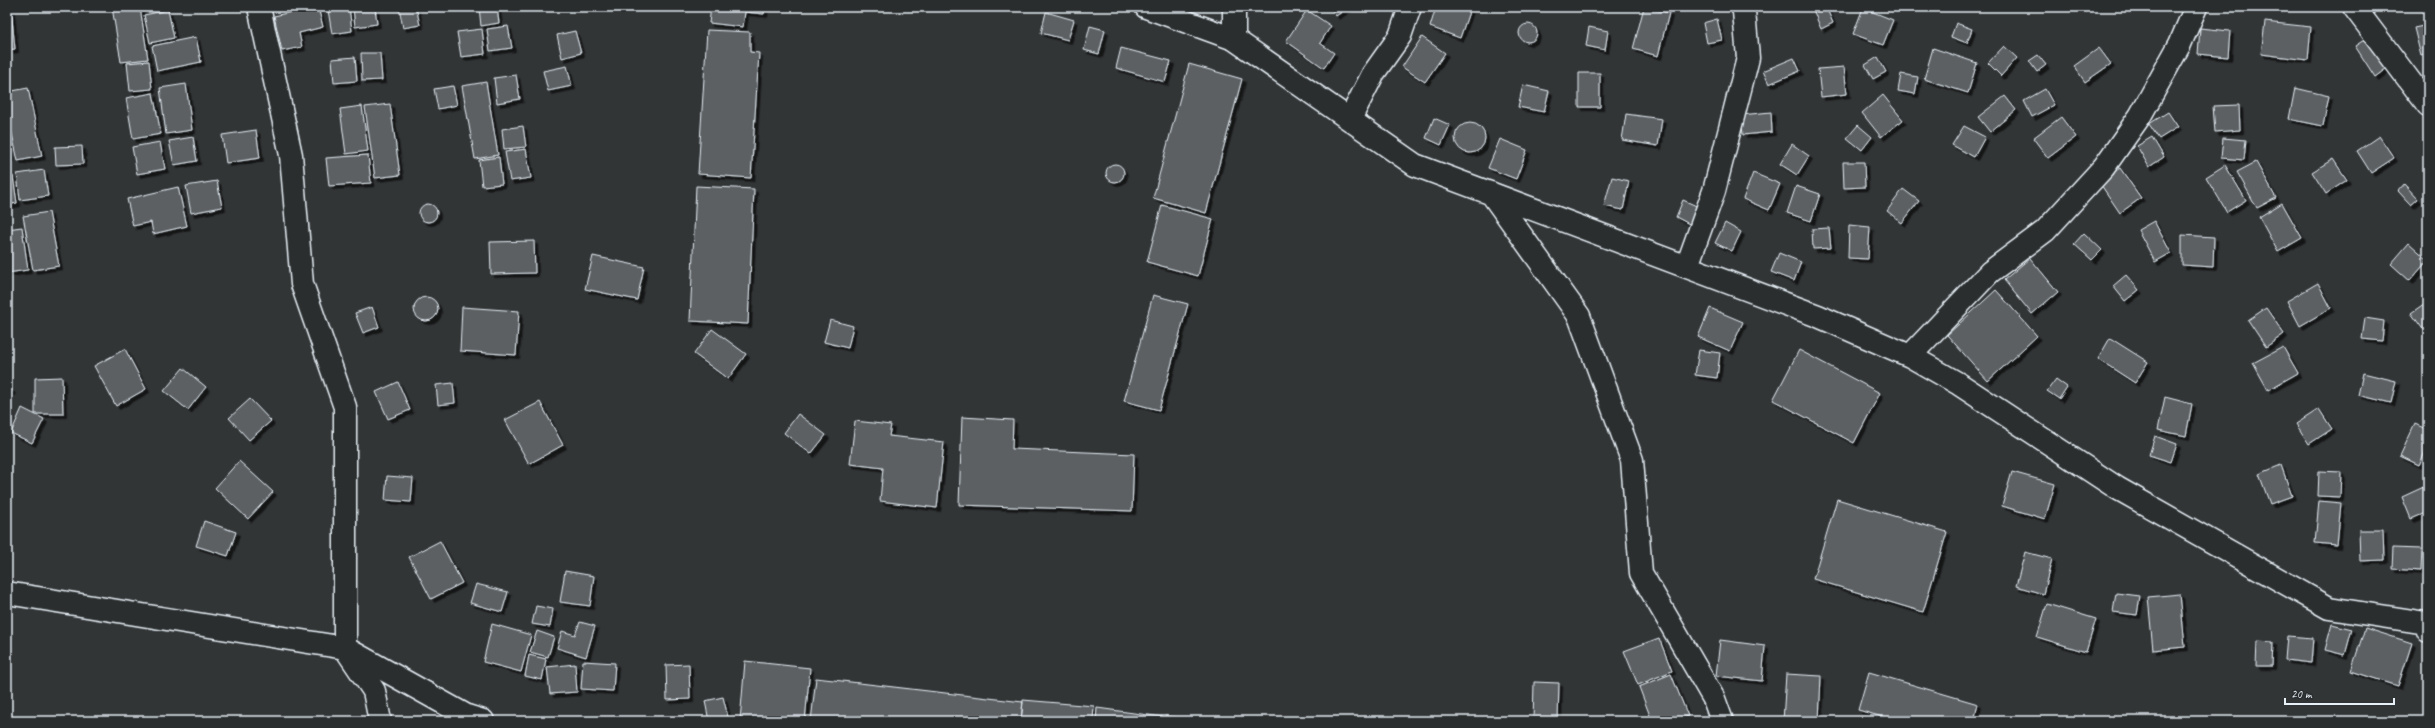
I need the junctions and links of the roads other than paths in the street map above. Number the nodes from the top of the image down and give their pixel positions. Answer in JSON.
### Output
{"nodes":[{"id":1,"x":260,"y":7,"type":"edge"},
{"id":2,"x":1146,"y":7,"type":"edge"},
{"id":3,"x":1234,"y":7,"type":"edge"},
{"id":4,"x":1410,"y":7,"type":"edge"},
{"id":5,"x":1742,"y":7,"type":"edge"},
{"id":6,"x":2196,"y":7,"type":"edge"},
{"id":7,"x":2354,"y":7,"type":"edge"},
{"id":8,"x":1234,"y":39,"type":"junction"},
{"id":9,"x":2428,"y":105,"type":"edge"},
{"id":10,"x":1350,"y":119,"type":"junction"},
{"id":11,"x":1491,"y":193,"type":"junction"},
{"id":12,"x":1687,"y":266,"type":"junction"},
{"id":13,"x":1910,"y":356,"type":"junction"},
{"id":14,"x":7,"y":593,"type":"edge"},
{"id":15,"x":2428,"y":631,"type":"edge"},
{"id":16,"x":345,"y":648,"type":"junction"},
{"id":17,"x":380,"y":721,"type":"edge"},
{"id":18,"x":483,"y":721,"type":"edge"},
{"id":19,"x":1722,"y":721,"type":"edge"}],
"edges":[{"from":1,"to":16,"type":"street"},
{"from":2,"to":8,"type":"street"},
{"from":3,"to":8,"type":"street"},
{"from":4,"to":10,"type":"street"},
{"from":5,"to":12,"type":"street"},
{"from":6,"to":13,"type":"street"},
{"from":7,"to":9,"type":"street"},
{"from":8,"to":10,"type":"street"},
{"from":10,"to":11,"type":"street"},
{"from":11,"to":12,"type":"street"},
{"from":11,"to":19,"type":"street"},
{"from":12,"to":13,"type":"street"},
{"from":13,"to":15,"type":"street"},
{"from":14,"to":16,"type":"street"},
{"from":16,"to":17,"type":"street"},
{"from":16,"to":18,"type":"street"}]}
